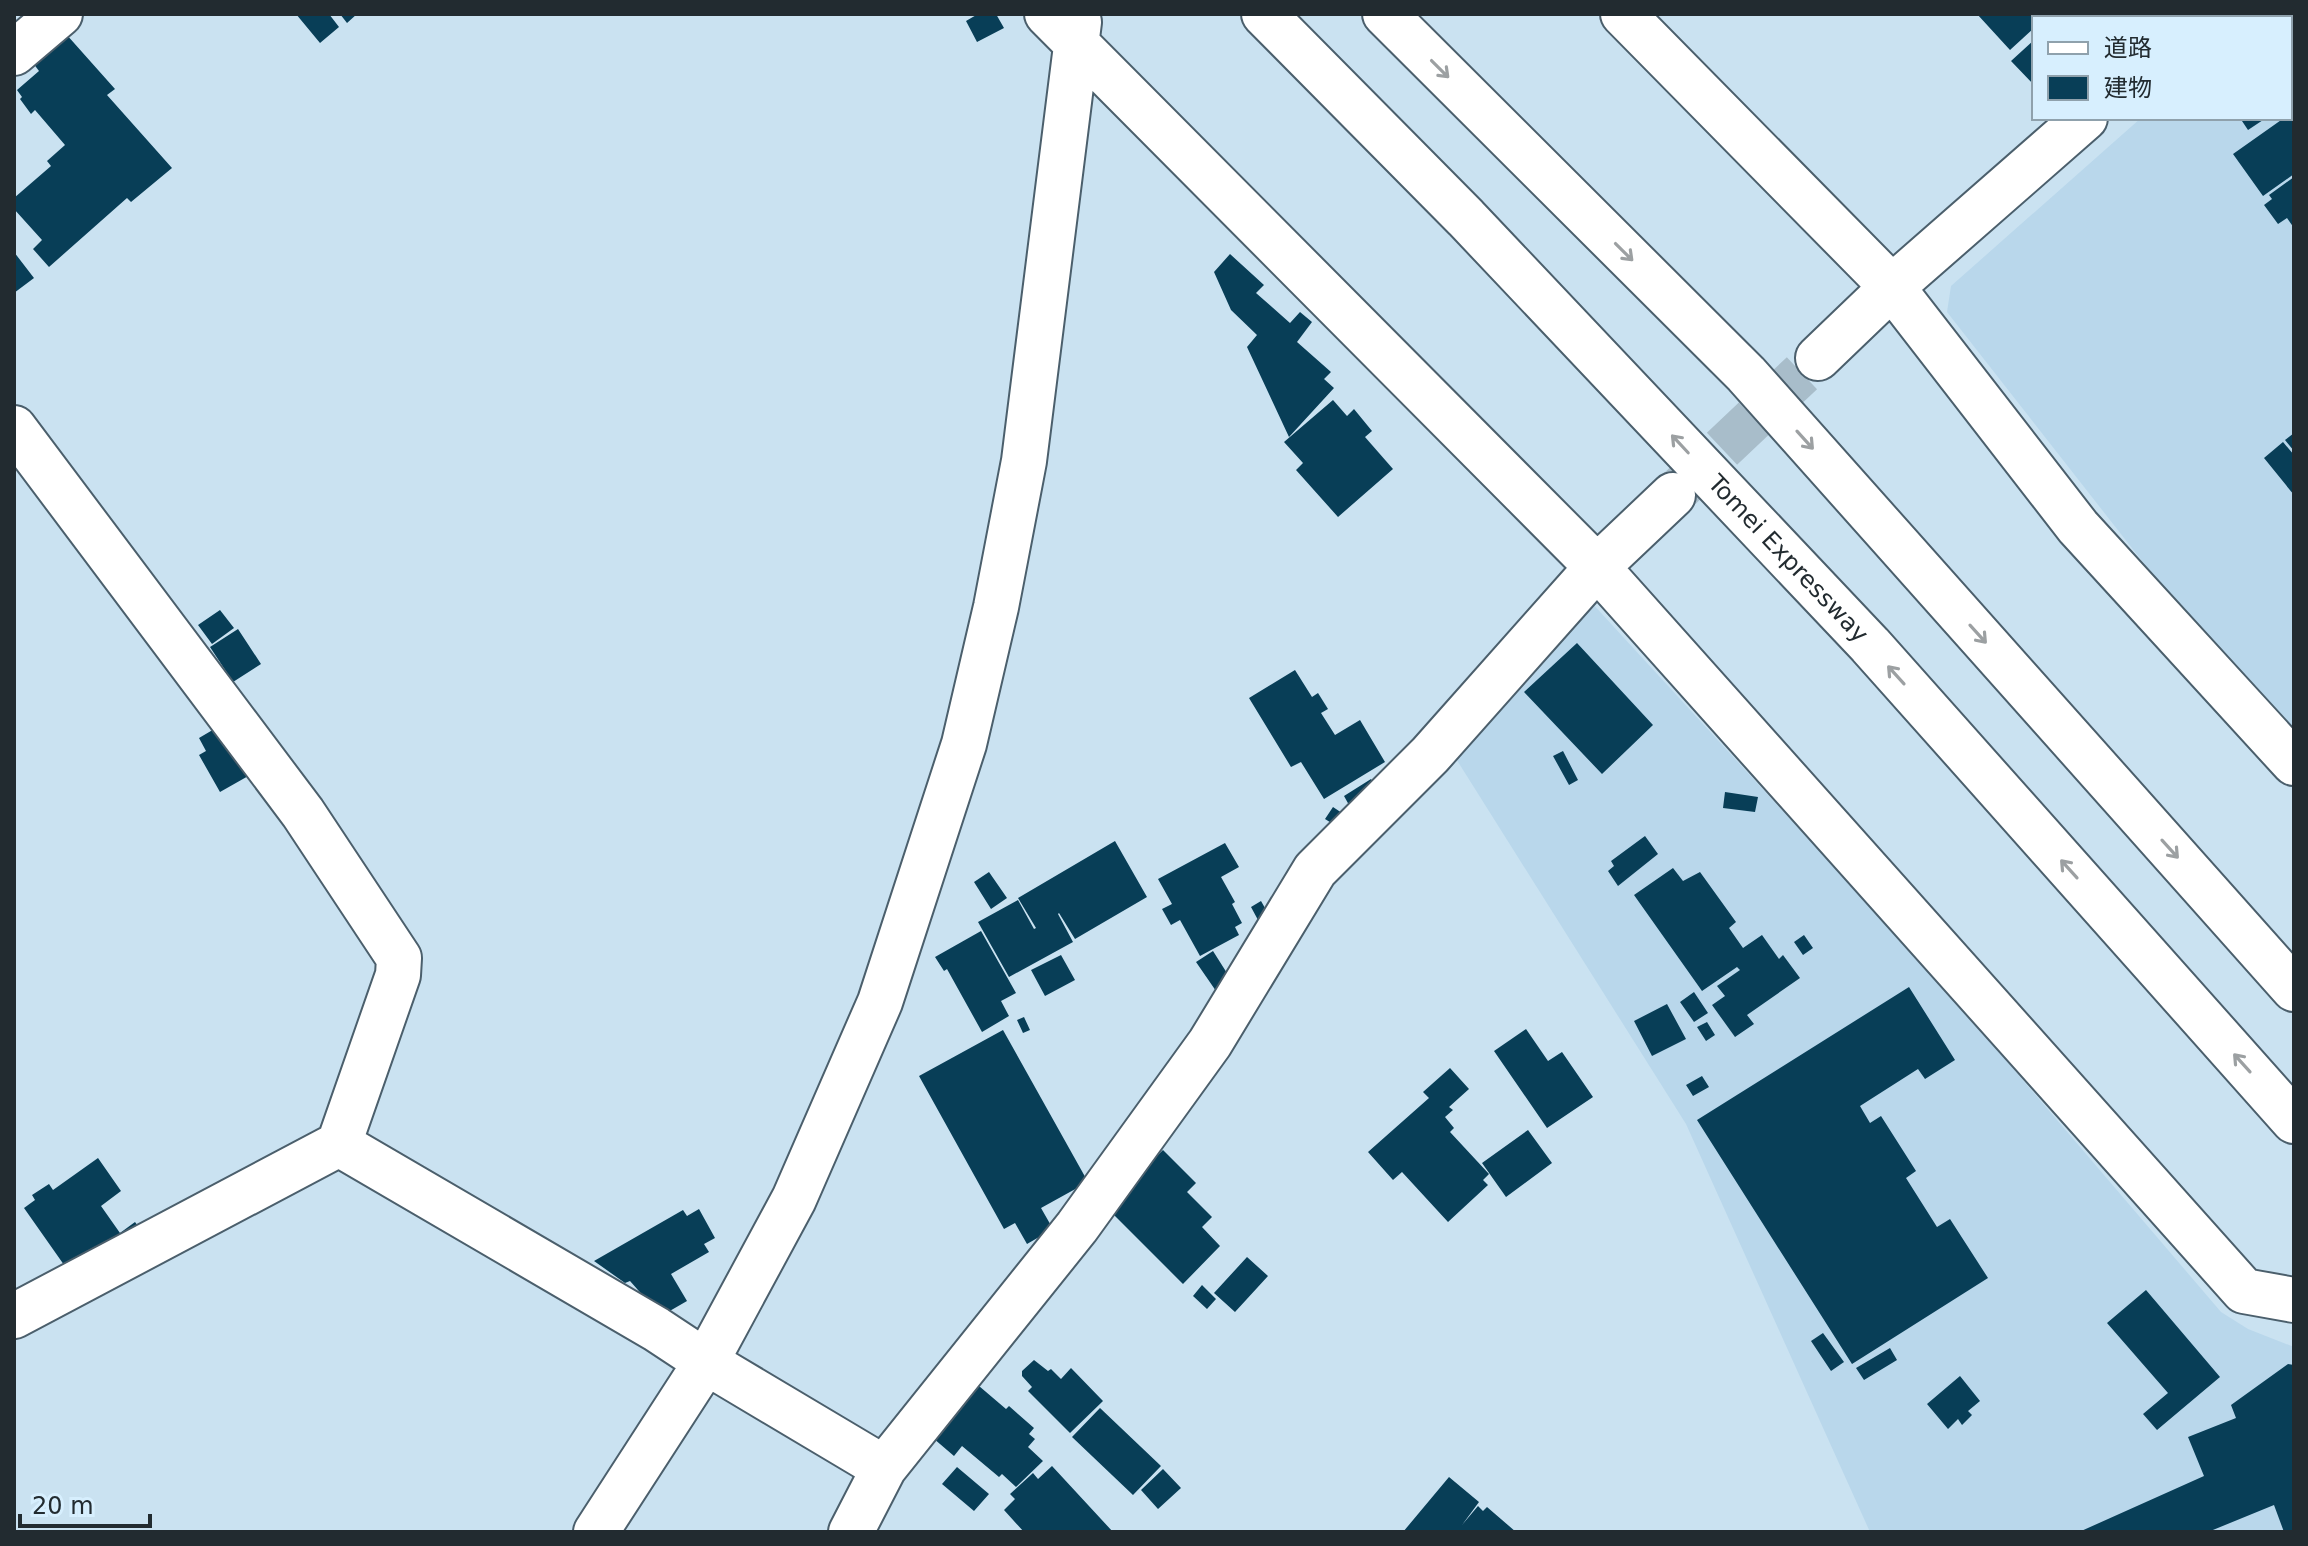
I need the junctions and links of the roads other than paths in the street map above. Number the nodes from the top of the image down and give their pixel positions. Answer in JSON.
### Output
{"nodes":[{"id":1,"x":60,"y":14,"type":"edge"},
{"id":2,"x":1264,"y":14,"type":"edge"},
{"id":3,"x":1385,"y":14,"type":"edge"},
{"id":4,"x":1623,"y":14,"type":"edge"},
{"id":5,"x":1068,"y":23,"type":"edge"},
{"id":6,"x":14,"y":53,"type":"edge"},
{"id":7,"x":2083,"y":120,"type":"edge"},
{"id":8,"x":1892,"y":287,"type":"junction"},
{"id":9,"x":1818,"y":358,"type":"tunnel mouth"},
{"id":10,"x":14,"y":428,"type":"edge"},
{"id":11,"x":1673,"y":495,"type":"tunnel mouth"},
{"id":12,"x":1597,"y":567,"type":"junction"},
{"id":13,"x":2294,"y":763,"type":"edge"},
{"id":14,"x":2294,"y":989,"type":"edge"},
{"id":15,"x":2294,"y":1121,"type":"edge"},
{"id":16,"x":339,"y":1144,"type":"junction"},
{"id":17,"x":2294,"y":1300,"type":"edge"},
{"id":18,"x":14,"y":1316,"type":"edge"},
{"id":19,"x":706,"y":1362,"type":"junction"},
{"id":20,"x":884,"y":1468,"type":"junction"},
{"id":21,"x":596,"y":1532,"type":"edge"},
{"id":22,"x":851,"y":1532,"type":"edge"}],
"edges":[{"from":1,"to":6,"type":"main road"},
{"from":15,"to":2,"type":"main road","name":"Tomei Expressway","one_way":true},
{"from":3,"to":14,"type":"main road","one_way":true},
{"from":4,"to":8,"type":"main road"},
{"from":5,"to":12,"type":"main road"},
{"from":5,"to":19,"type":"main road"},
{"from":7,"to":8,"type":"main road"},
{"from":8,"to":9,"type":"main road"},
{"from":8,"to":13,"type":"main road"},
{"from":10,"to":16,"type":"main road"},
{"from":11,"to":12,"type":"main road"},
{"from":12,"to":17,"type":"main road"},
{"from":12,"to":20,"type":"main road"},
{"from":16,"to":18,"type":"main road"},
{"from":16,"to":19,"type":"main road"},
{"from":19,"to":20,"type":"main road"},
{"from":19,"to":21,"type":"main road"},
{"from":20,"to":22,"type":"main road"}]}
